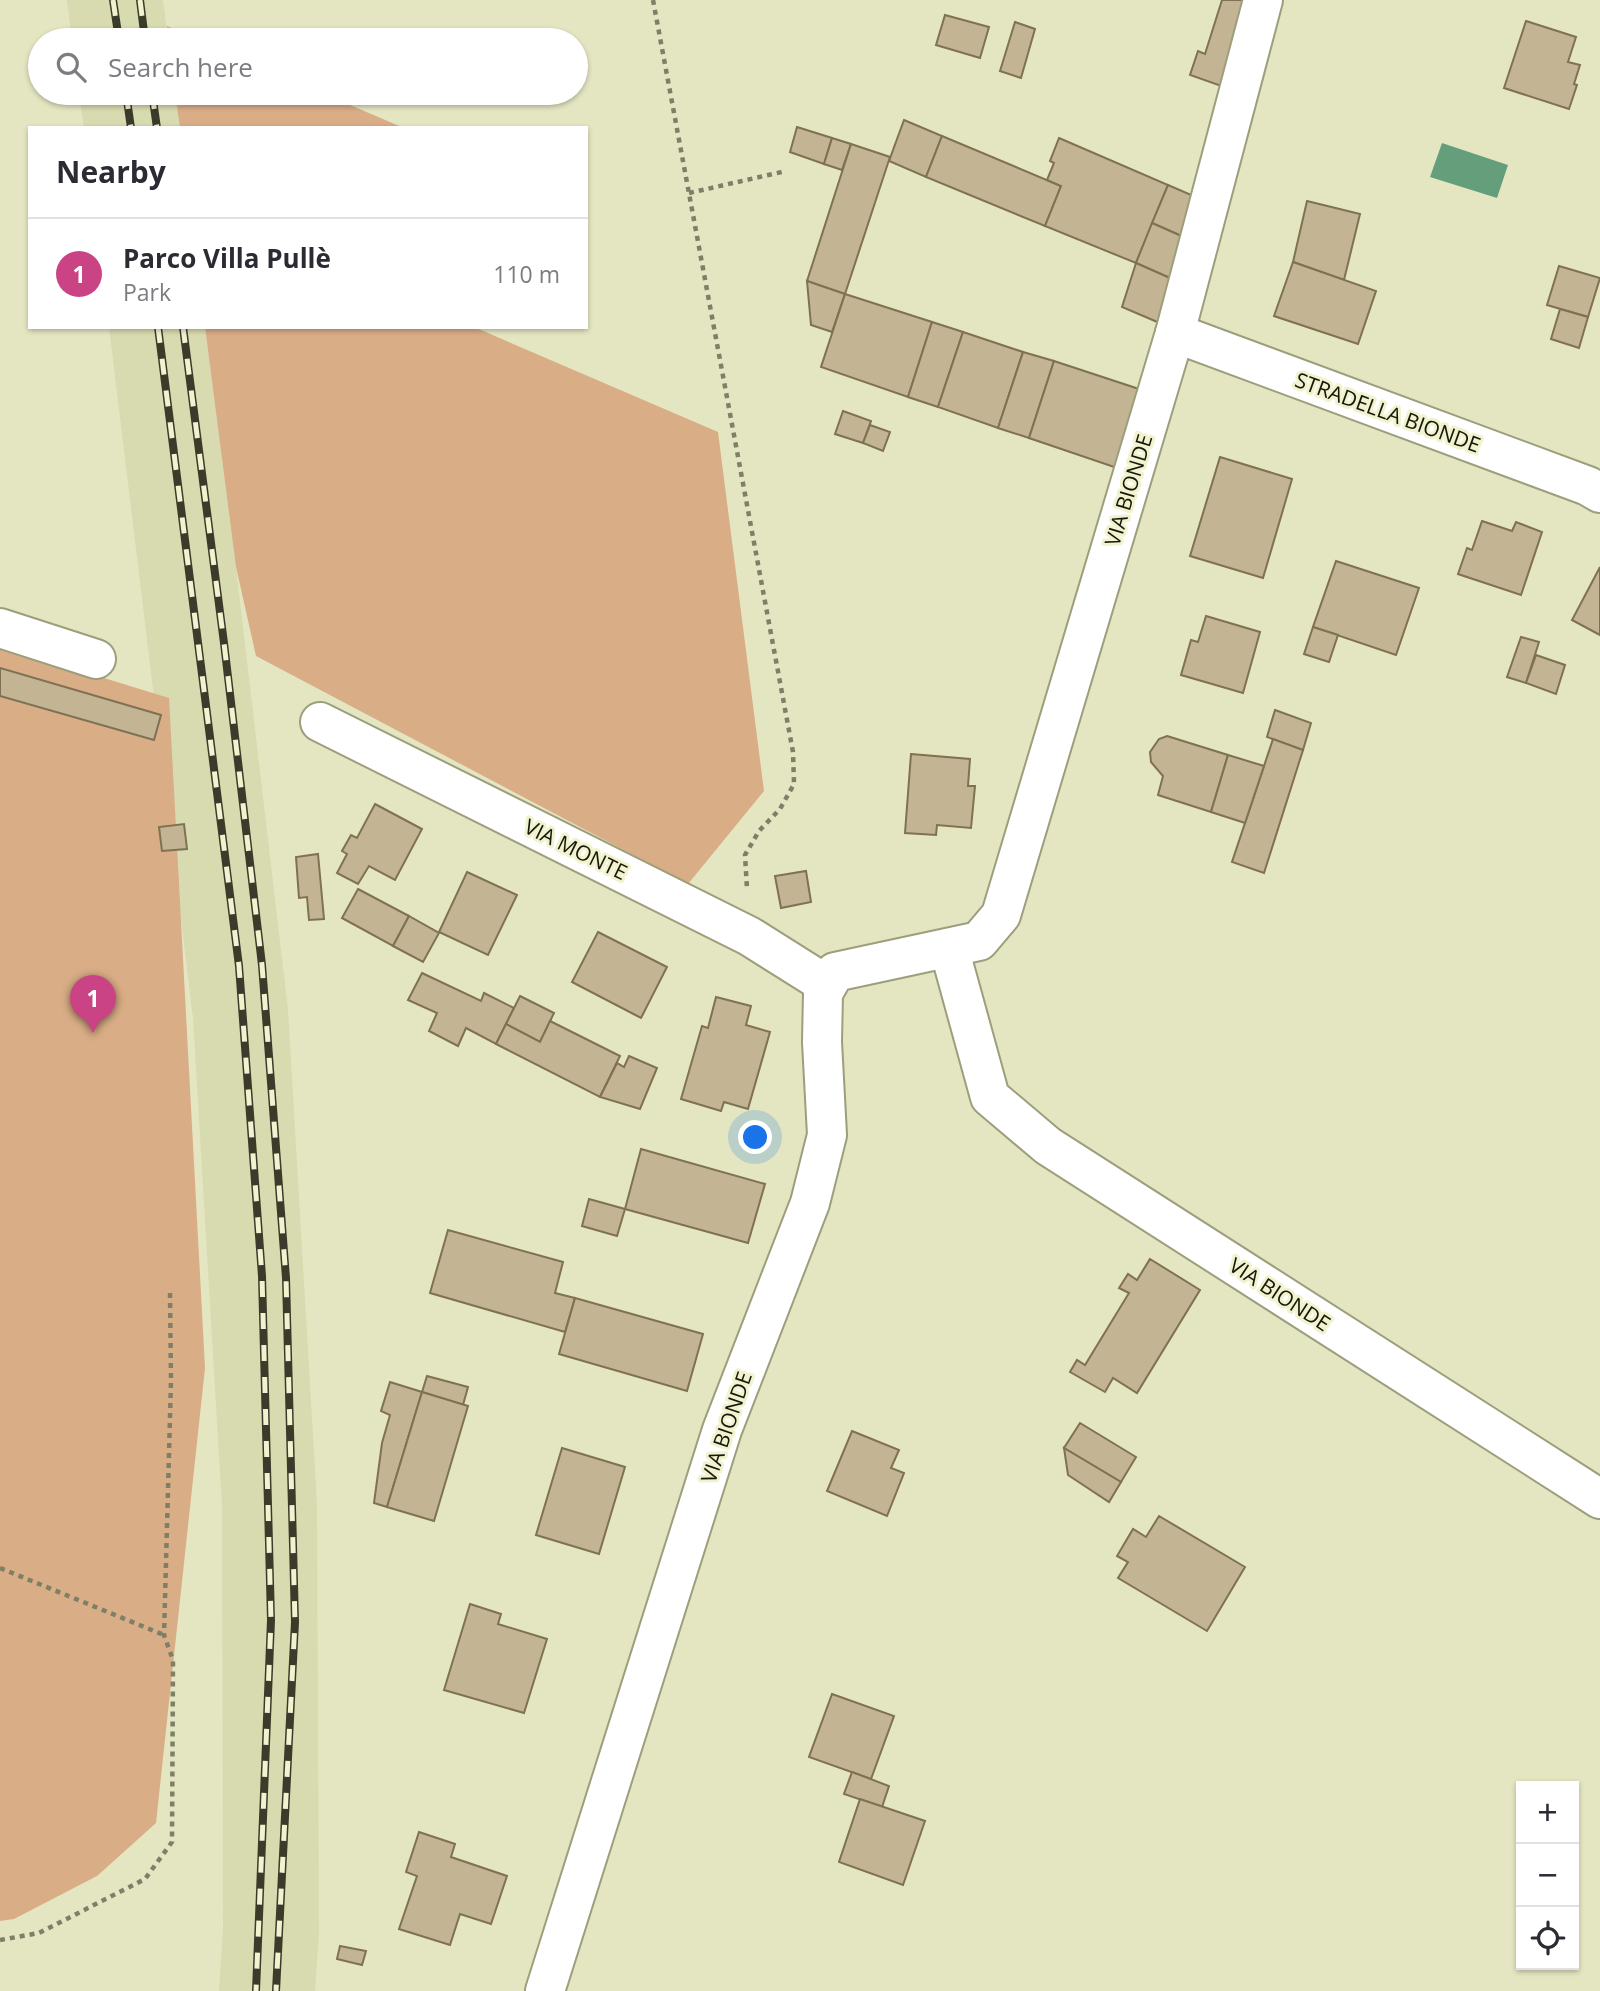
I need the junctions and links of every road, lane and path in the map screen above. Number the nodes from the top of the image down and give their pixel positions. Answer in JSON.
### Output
{"nodes":[{"id":1,"x":653,"y":0,"type":"edge"},
{"id":2,"x":1263,"y":0,"type":"edge"},
{"id":3,"x":786,"y":172,"type":"dead end"},
{"id":4,"x":689,"y":193,"type":"junction"},
{"id":5,"x":1175,"y":333,"type":"junction"},
{"id":6,"x":1600,"y":493,"type":"edge"},
{"id":7,"x":0,"y":628,"type":"edge"},
{"id":8,"x":96,"y":659,"type":"dead end"},
{"id":9,"x":320,"y":722,"type":"dead end"},
{"id":10,"x":749,"y":936,"type":"junction"},
{"id":11,"x":949,"y":948,"type":"junction"},
{"id":12,"x":831,"y":979,"type":"junction"},
{"id":13,"x":170,"y":1293,"type":"dead end"},
{"id":14,"x":1600,"y":1499,"type":"edge"},
{"id":15,"x":0,"y":1569,"type":"edge"},
{"id":16,"x":164,"y":1635,"type":"junction"},
{"id":17,"x":0,"y":1940,"type":"edge"},
{"id":18,"x":545,"y":1991,"type":"edge"}],
"edges":[{"from":1,"to":4,"type":"path"},
{"from":2,"to":5,"type":"street","name":"VIA BIONDE"},
{"from":3,"to":4,"type":"path"},
{"from":4,"to":10,"type":"path"},
{"from":5,"to":6,"type":"street","name":"STRADELLA BIONDE"},
{"from":5,"to":11,"type":"street","name":"VIA BIONDE"},
{"from":7,"to":8,"type":"street"},
{"from":9,"to":10,"type":"street","name":"VIA MONTE"},
{"from":10,"to":12,"type":"street","name":"VIA MONTE"},
{"from":11,"to":12,"type":"street","name":"VIA BIONDE"},
{"from":11,"to":14,"type":"street","name":"VIA BIONDE"},
{"from":12,"to":18,"type":"street","name":"VIA BIONDE"},
{"from":13,"to":16,"type":"path"},
{"from":15,"to":16,"type":"path"},
{"from":16,"to":17,"type":"path"}]}
